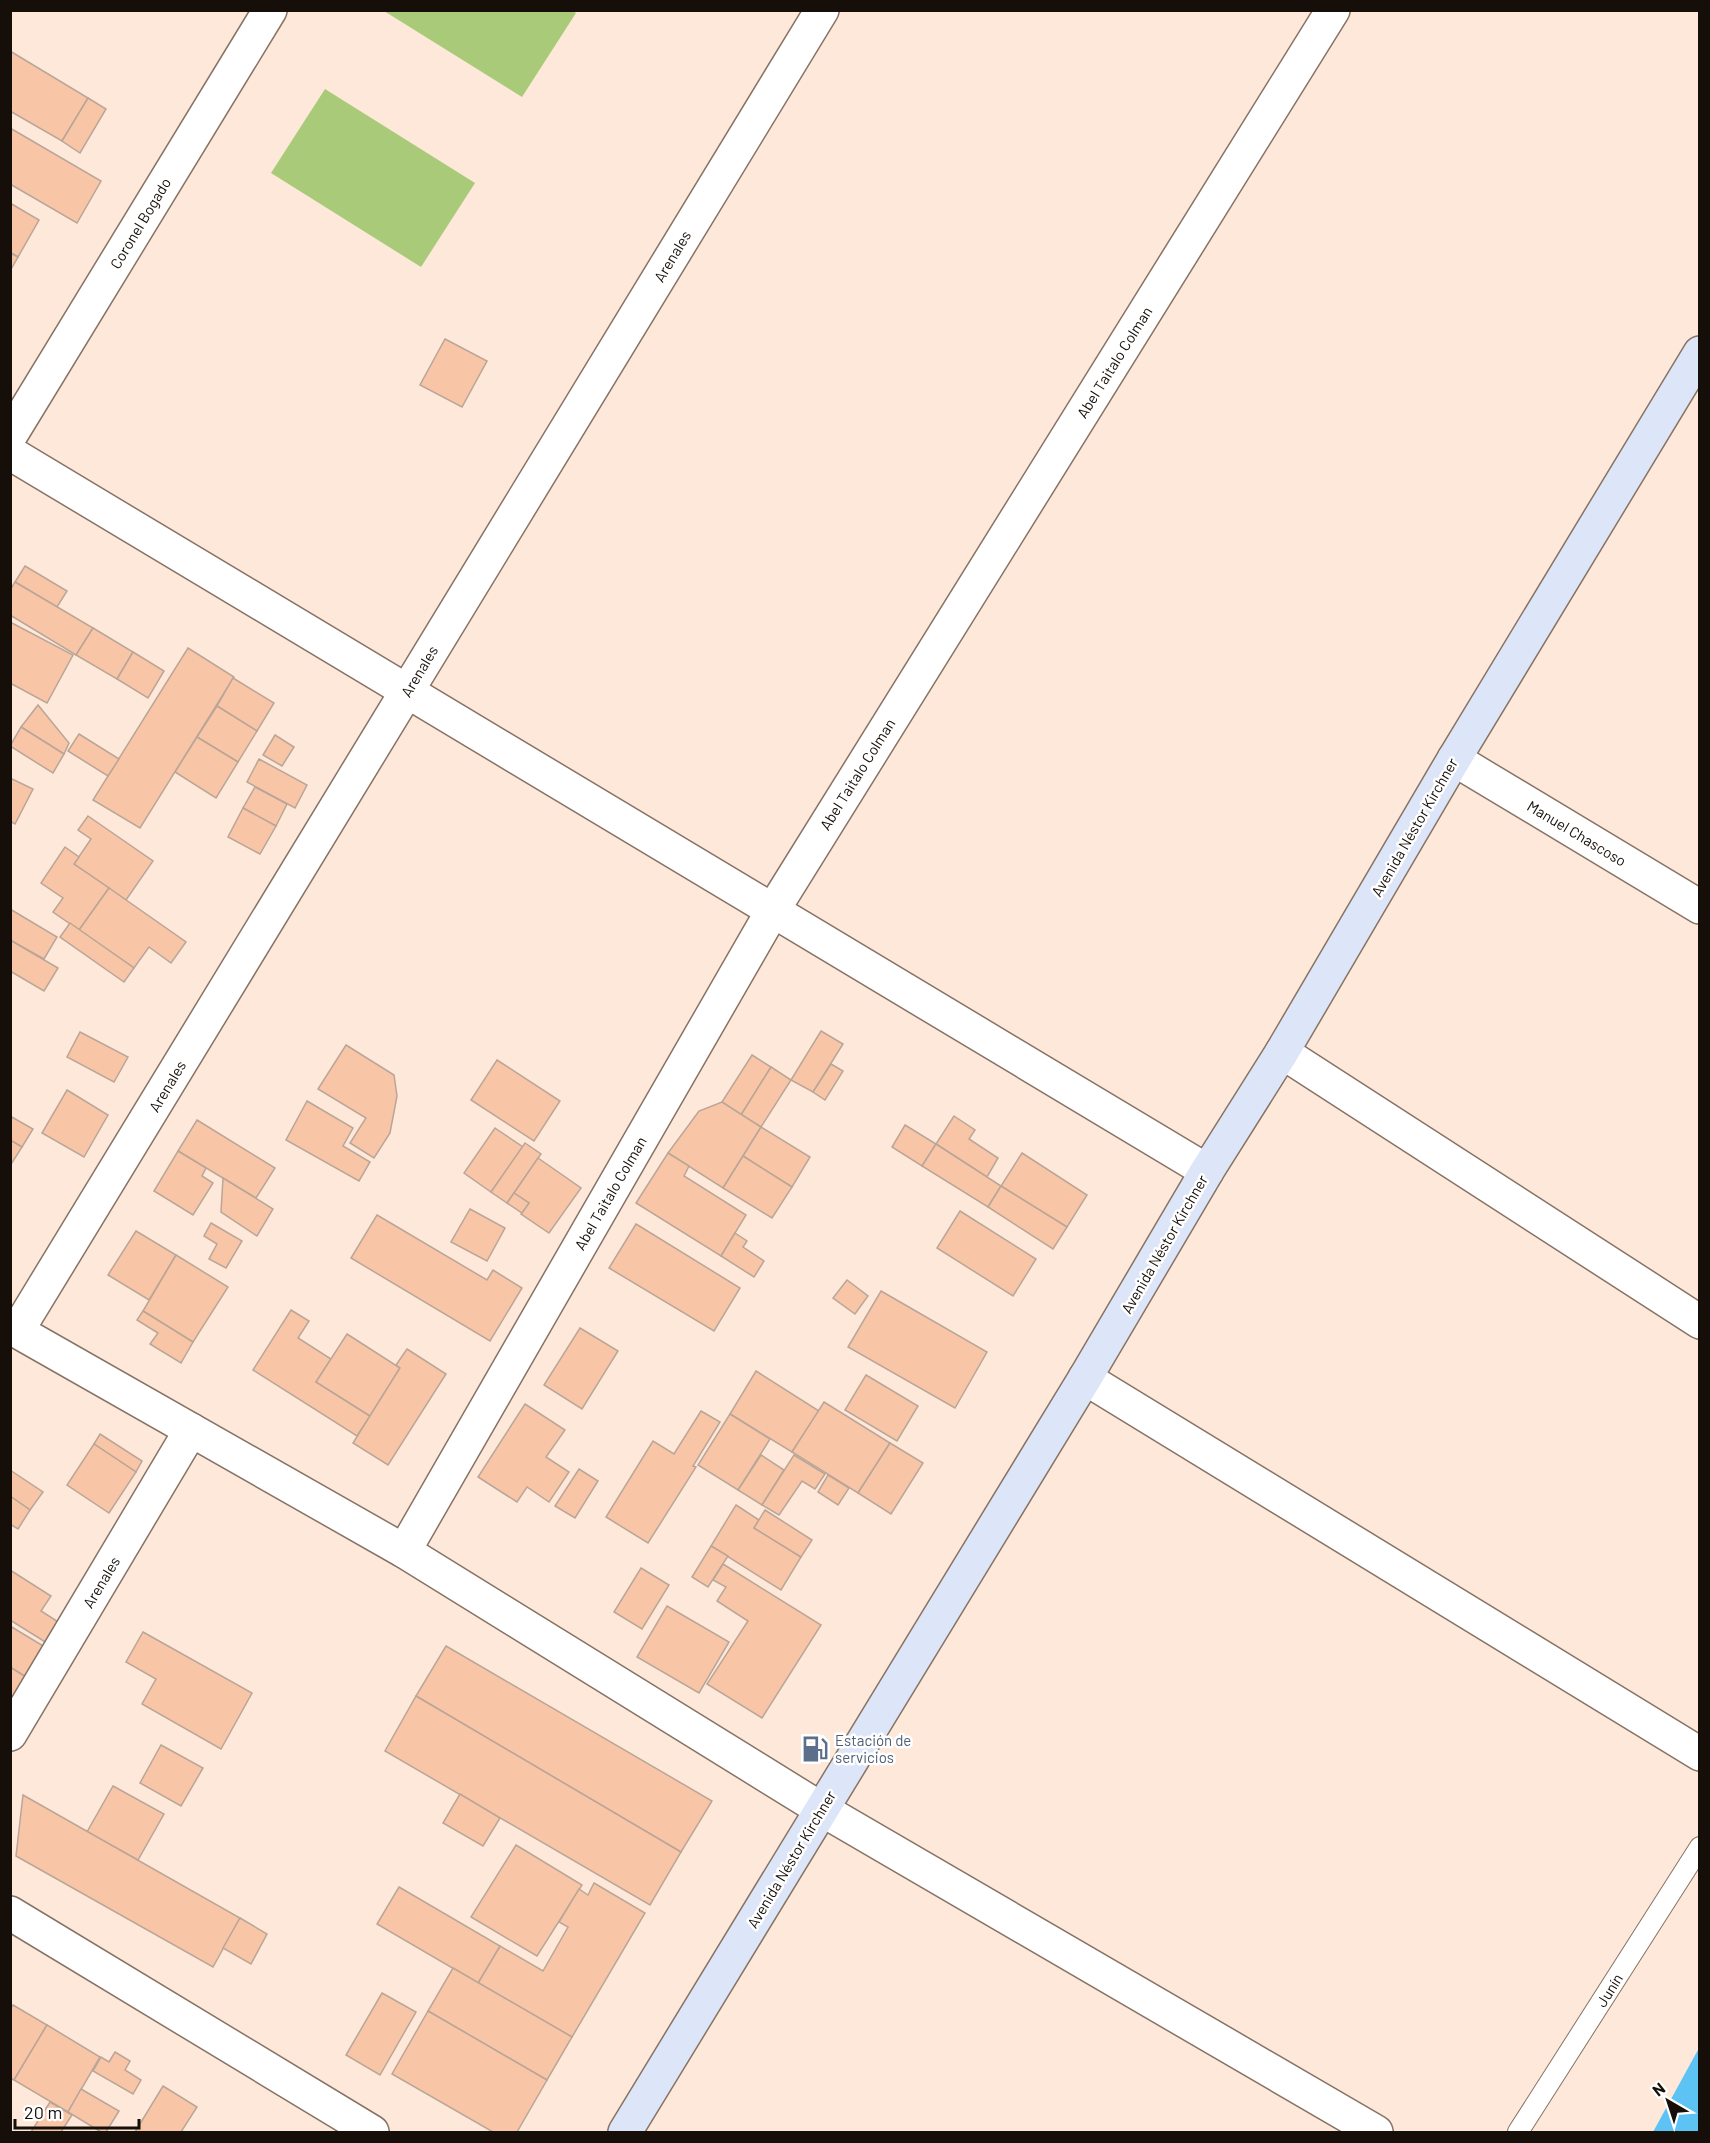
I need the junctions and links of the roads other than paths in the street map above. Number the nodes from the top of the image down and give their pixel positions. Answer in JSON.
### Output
{"nodes":[{"id":1,"x":270,"y":10,"type":"edge"},
{"id":2,"x":822,"y":10,"type":"edge"},
{"id":3,"x":1333,"y":10,"type":"edge"},
{"id":4,"x":1700,"y":353,"type":"edge"},
{"id":5,"x":10,"y":436,"type":"edge"},
{"id":6,"x":10,"y":453,"type":"edge"},
{"id":7,"x":407,"y":691,"type":"junction"},
{"id":8,"x":1454,"y":759,"type":"junction"},
{"id":9,"x":1700,"y":907,"type":"edge"},
{"id":10,"x":773,"y":910,"type":"junction"},
{"id":11,"x":1282,"y":1052,"type":"junction"},
{"id":12,"x":1207,"y":1171,"type":"junction"},
{"id":13,"x":1700,"y":1322,"type":"edge"},
{"id":14,"x":14,"y":1329,"type":"edge"},
{"id":15,"x":1085,"y":1378,"type":"junction"},
{"id":16,"x":191,"y":1430,"type":"junction"},
{"id":17,"x":404,"y":1551,"type":"junction"},
{"id":18,"x":10,"y":1734,"type":"edge"},
{"id":19,"x":1700,"y":1754,"type":"edge"},
{"id":20,"x":821,"y":1809,"type":"junction"},
{"id":21,"x":1700,"y":1847,"type":"edge"},
{"id":22,"x":10,"y":1913,"type":"edge"},
{"id":23,"x":372,"y":2133,"type":"edge"},
{"id":24,"x":625,"y":2133,"type":"edge"},
{"id":25,"x":1376,"y":2133,"type":"edge"},
{"id":26,"x":1518,"y":2133,"type":"edge"}],
"edges":[{"from":1,"to":5,"type":"street","name":"Coronel Bogado"},
{"from":2,"to":7,"type":"street","name":"Arenales"},
{"from":3,"to":10,"type":"street","name":"Abel Taitalo Colman"},
{"from":4,"to":8,"type":"main road","name":"Avenida Néstor Kirchner"},
{"from":6,"to":7,"type":"street"},
{"from":7,"to":10,"type":"street"},
{"from":7,"to":14,"type":"street","name":"Arenales"},
{"from":8,"to":9,"type":"street","name":"Manuel Chascoso"},
{"from":8,"to":11,"type":"main road","name":"Avenida Néstor Kirchner"},
{"from":10,"to":12,"type":"street"},
{"from":10,"to":17,"type":"street","name":"Abel Taitalo Colman"},
{"from":11,"to":12,"type":"main road","name":"Avenida Néstor Kirchner"},
{"from":11,"to":13,"type":"street"},
{"from":12,"to":15,"type":"main road","name":"Avenida Néstor Kirchner"},
{"from":14,"to":16,"type":"street"},
{"from":15,"to":19,"type":"street"},
{"from":15,"to":20,"type":"main road","name":"Avenida Néstor Kirchner"},
{"from":16,"to":17,"type":"street"},
{"from":16,"to":18,"type":"street","name":"Arenales"},
{"from":17,"to":20,"type":"street"},
{"from":20,"to":24,"type":"main road","name":"Avenida Néstor Kirchner"},
{"from":20,"to":25,"type":"street"},
{"from":21,"to":26,"type":"lane","name":"Junín"},
{"from":22,"to":23,"type":"street"}]}
